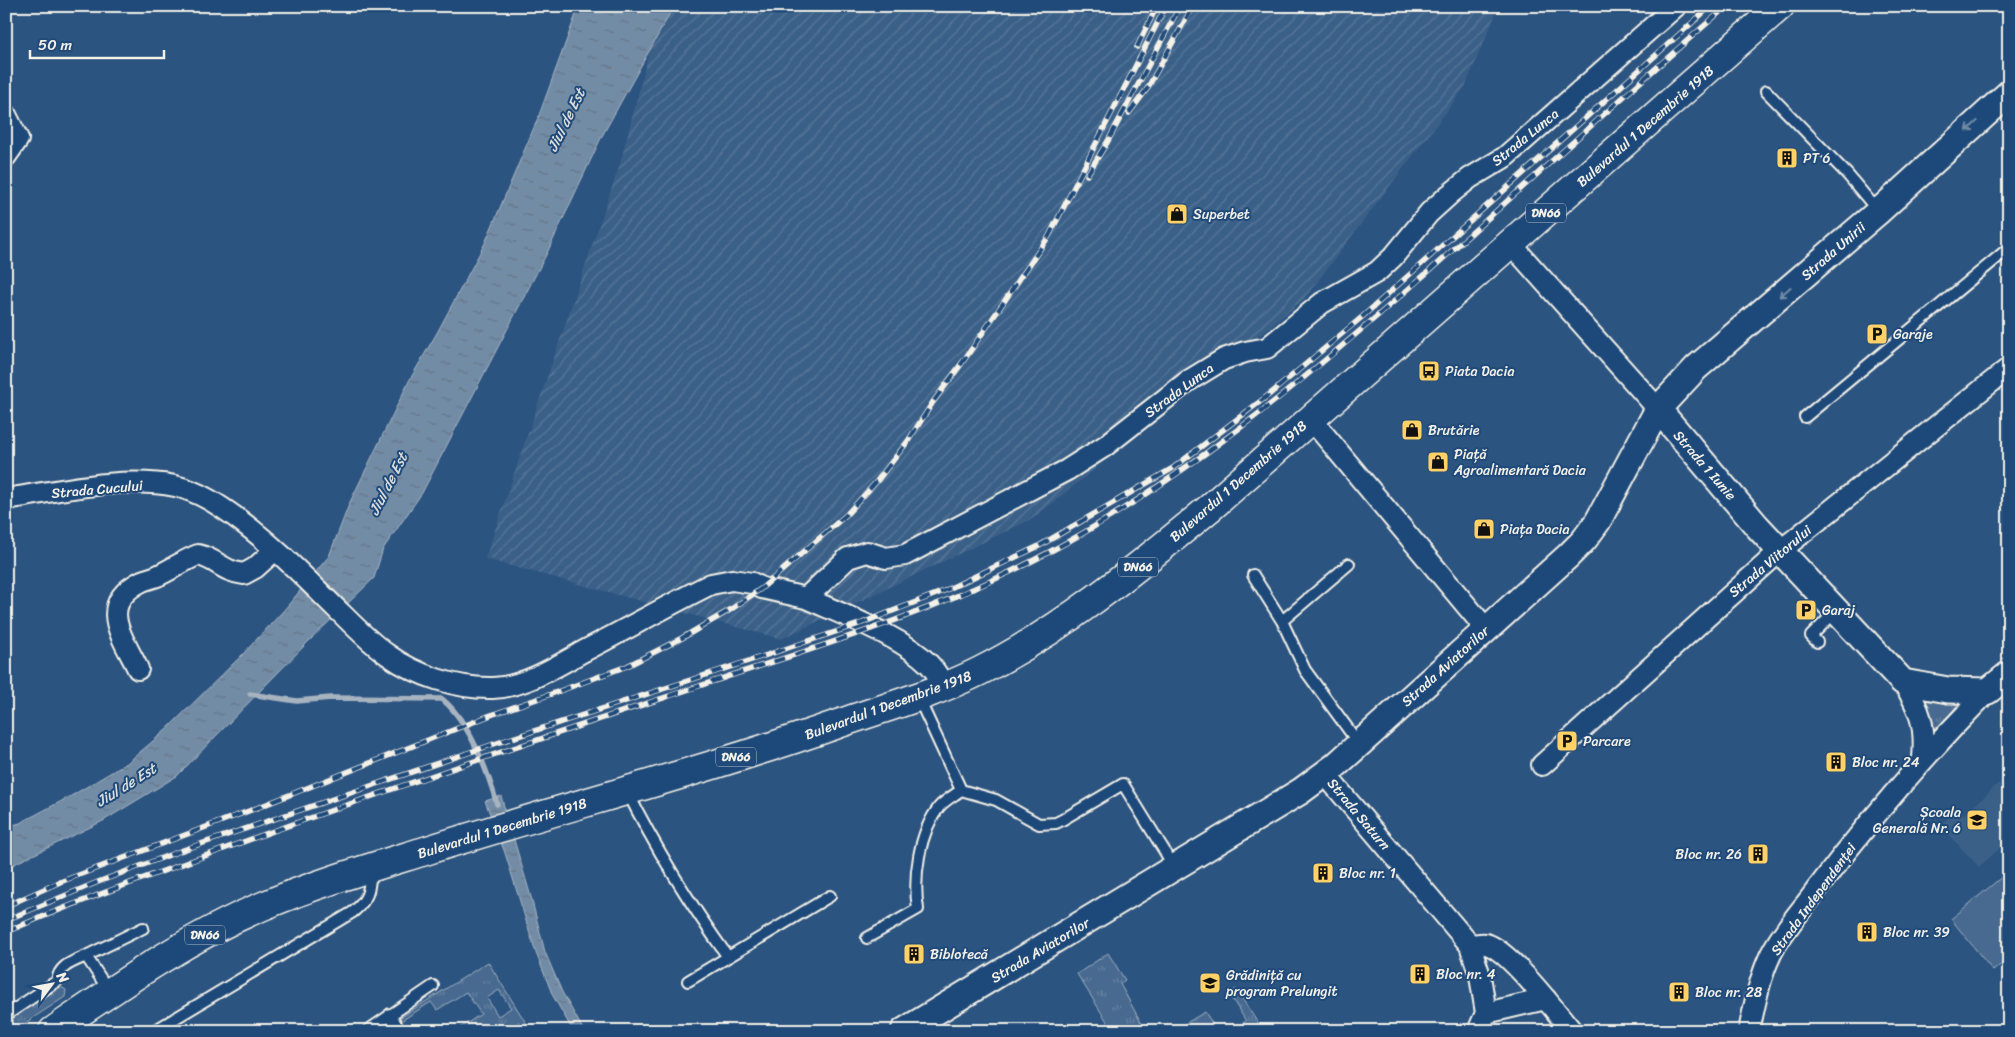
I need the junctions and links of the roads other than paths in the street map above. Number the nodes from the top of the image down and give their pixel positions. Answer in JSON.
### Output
{"nodes":[{"id":1,"x":1676,"y":6,"type":"edge"},
{"id":2,"x":1780,"y":6,"type":"edge"},
{"id":3,"x":1766,"y":91,"type":"dead end"},
{"id":4,"x":2009,"y":93,"type":"edge"},
{"id":5,"x":6,"y":115,"type":"edge"},
{"id":6,"x":6,"y":156,"type":"edge"},
{"id":7,"x":1878,"y":212,"type":"junction"},
{"id":8,"x":1511,"y":244,"type":"junction"},
{"id":9,"x":2009,"y":248,"type":"edge"},
{"id":10,"x":2009,"y":368,"type":"edge"},
{"id":11,"x":1658,"y":409,"type":"junction"},
{"id":12,"x":1805,"y":417,"type":"dead end"},
{"id":13,"x":1311,"y":419,"type":"junction"},
{"id":14,"x":8,"y":498,"type":"edge"},
{"id":15,"x":1780,"y":551,"type":"junction"},
{"id":16,"x":280,"y":555,"type":"junction"},
{"id":17,"x":1349,"y":564,"type":"dead end"},
{"id":18,"x":1253,"y":576,"type":"dead end"},
{"id":19,"x":806,"y":598,"type":"junction"},
{"id":20,"x":1836,"y":611,"type":"junction"},
{"id":21,"x":1282,"y":621,"type":"junction"},
{"id":22,"x":1486,"y":629,"type":"junction"},
{"id":23,"x":1817,"y":642,"type":"dead end"},
{"id":24,"x":138,"y":669,"type":"dead end"},
{"id":25,"x":2009,"y":674,"type":"edge"},
{"id":26,"x":1903,"y":682,"type":"junction"},
{"id":27,"x":946,"y":686,"type":"junction"},
{"id":28,"x":1988,"y":691,"type":"junction"},
{"id":29,"x":918,"y":696,"type":"junction"},
{"id":30,"x":1359,"y":744,"type":"junction"},
{"id":31,"x":1923,"y":758,"type":"junction"},
{"id":32,"x":1542,"y":765,"type":"dead end"},
{"id":33,"x":1325,"y":774,"type":"junction"},
{"id":34,"x":626,"y":790,"type":"junction"},
{"id":35,"x":961,"y":790,"type":"junction"},
{"id":36,"x":371,"y":868,"type":"junction"},
{"id":37,"x":1176,"y":869,"type":"junction"},
{"id":38,"x":830,"y":896,"type":"dead end"},
{"id":39,"x":143,"y":928,"type":"dead end"},
{"id":40,"x":867,"y":938,"type":"dead end"},
{"id":41,"x":1470,"y":945,"type":"junction"},
{"id":42,"x":86,"y":956,"type":"junction"},
{"id":43,"x":728,"y":957,"type":"junction"},
{"id":44,"x":688,"y":981,"type":"dead end"},
{"id":45,"x":433,"y":986,"type":"dead end"},
{"id":46,"x":110,"y":992,"type":"junction"},
{"id":47,"x":1546,"y":999,"type":"junction"},
{"id":48,"x":390,"y":1014,"type":"junction"},
{"id":49,"x":6,"y":1015,"type":"edge"},
{"id":50,"x":1482,"y":1022,"type":"edge"},
{"id":51,"x":53,"y":1031,"type":"edge"},
{"id":52,"x":154,"y":1031,"type":"edge"},
{"id":53,"x":367,"y":1031,"type":"edge"},
{"id":54,"x":400,"y":1031,"type":"edge"},
{"id":55,"x":904,"y":1031,"type":"edge"},
{"id":56,"x":1572,"y":1031,"type":"edge"},
{"id":57,"x":1749,"y":1031,"type":"edge"}],
"edges":[{"from":1,"to":19,"type":"street","name":"Strada Lunca"},
{"from":2,"to":8,"type":"main road","name":"Bulevardul 1 Decembrie 1918","number":"DN66"},
{"from":3,"to":7,"type":"lane"},
{"from":4,"to":7,"type":"street","name":"Strada Unirii","one_way":true},
{"from":5,"to":6,"type":"street"},
{"from":7,"to":11,"type":"street","name":"Strada Unirii","one_way":true},
{"from":8,"to":11,"type":"street","name":"Strada 1 Iunie"},
{"from":8,"to":13,"type":"main road","name":"Bulevardul 1 Decembrie 1918","number":"DN66"},
{"from":9,"to":12,"type":"lane"},
{"from":10,"to":15,"type":"street","name":"Strada Viitorului"},
{"from":11,"to":15,"type":"street","name":"Strada 1 Iunie"},
{"from":11,"to":22,"type":"street","name":"Strada Aviatorilor"},
{"from":13,"to":22,"type":"street"},
{"from":13,"to":27,"type":"main road","name":"Bulevardul 1 Decembrie 1918","number":"DN66"},
{"from":14,"to":16,"type":"street","name":"Strada Cucului"},
{"from":15,"to":20,"type":"street","name":"Strada 1 Iunie"},
{"from":15,"to":32,"type":"street","name":"Strada Viitorului"},
{"from":16,"to":19,"type":"street","name":"Strada Cucului"},
{"from":16,"to":24,"type":"street"},
{"from":17,"to":21,"type":"lane"},
{"from":18,"to":21,"type":"lane"},
{"from":19,"to":27,"type":"street"},
{"from":20,"to":23,"type":"lane"},
{"from":20,"to":26,"type":"street","name":"Strada 1 Iunie"},
{"from":21,"to":30,"type":"lane"},
{"from":22,"to":30,"type":"street","name":"Strada Aviatorilor"},
{"from":25,"to":28,"type":"street","name":"Strada Independenței"},
{"from":26,"to":28,"type":"street"},
{"from":26,"to":31,"type":"street","name":"Strada 1 Iunie"},
{"from":27,"to":29,"type":"main road","name":"Bulevardul 1 Decembrie 1918","number":"DN66"},
{"from":28,"to":31,"type":"street","name":"Strada Independenței"},
{"from":29,"to":34,"type":"main road","name":"Bulevardul 1 Decembrie 1918","number":"DN66"},
{"from":29,"to":35,"type":"lane"},
{"from":30,"to":33,"type":"street","name":"Strada Aviatorilor"},
{"from":31,"to":57,"type":"street","name":"Strada Independenței"},
{"from":33,"to":37,"type":"street","name":"Strada Aviatorilor"},
{"from":33,"to":41,"type":"street","name":"Strada Saturn"},
{"from":34,"to":36,"type":"main road","name":"Bulevardul 1 Decembrie 1918","number":"DN66"},
{"from":34,"to":43,"type":"lane"},
{"from":35,"to":37,"type":"lane"},
{"from":35,"to":40,"type":"lane"},
{"from":36,"to":46,"type":"main road","name":"Bulevardul 1 Decembrie 1918","number":"DN66"},
{"from":36,"to":52,"type":"lane"},
{"from":37,"to":55,"type":"street","name":"Strada Aviatorilor"},
{"from":38,"to":43,"type":"lane"},
{"from":39,"to":42,"type":"lane"},
{"from":41,"to":47,"type":"street"},
{"from":41,"to":50,"type":"street","name":"Strada Saturn"},
{"from":42,"to":46,"type":"lane"},
{"from":42,"to":49,"type":"lane"},
{"from":43,"to":44,"type":"lane"},
{"from":45,"to":48,"type":"lane"},
{"from":46,"to":51,"type":"main road","name":"Bulevardul 1 Decembrie 1918","number":"DN66"},
{"from":47,"to":50,"type":"street","name":"Strada Saturn"},
{"from":47,"to":56,"type":"street"},
{"from":48,"to":53,"type":"lane"},
{"from":48,"to":54,"type":"lane"}]}
